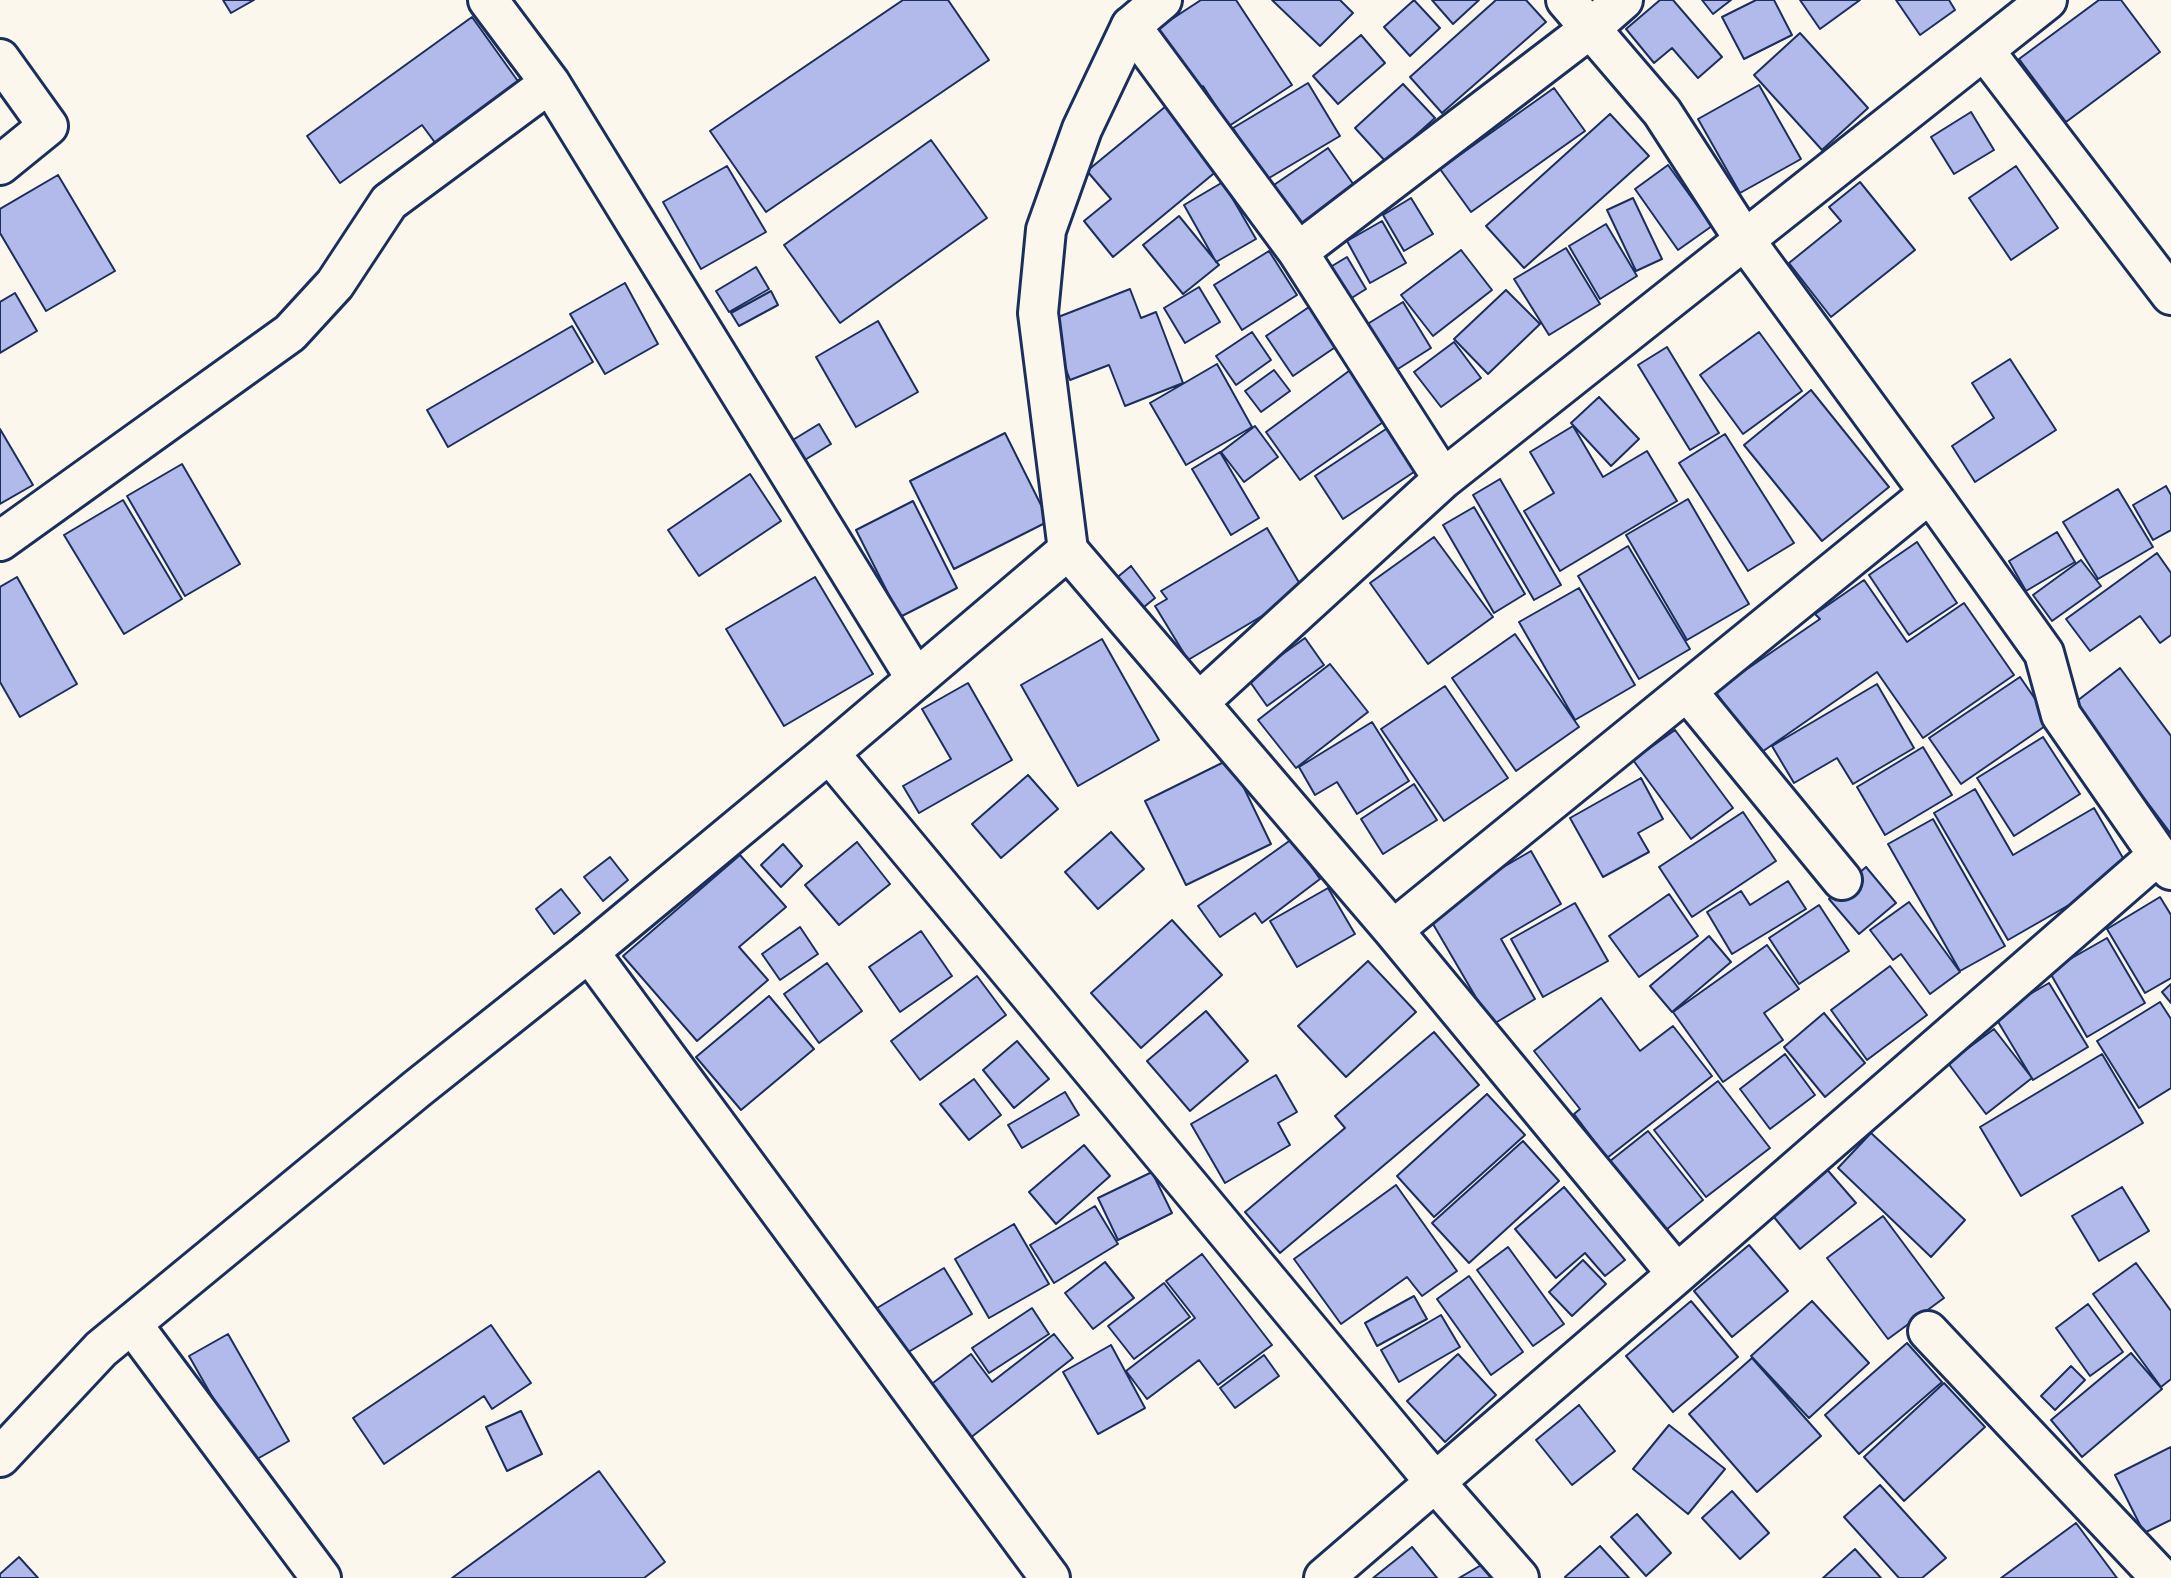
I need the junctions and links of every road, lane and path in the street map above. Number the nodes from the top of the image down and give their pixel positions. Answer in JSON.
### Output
{"nodes":[{"id":1,"x":488,"y":0,"type":"edge"},
{"id":2,"x":1162,"y":0,"type":"edge"},
{"id":3,"x":1566,"y":0,"type":"edge"},
{"id":4,"x":1623,"y":0,"type":"edge"},
{"id":5,"x":2047,"y":0,"type":"edge"},
{"id":6,"x":1131,"y":26,"type":"junction"},
{"id":7,"x":1591,"y":28,"type":"junction"},
{"id":8,"x":1984,"y":50,"type":"junction"},
{"id":9,"x":0,"y":60,"type":"edge"},
{"id":10,"x":550,"y":83,"type":"junction"},
{"id":11,"x":0,"y":165,"type":"edge"},
{"id":12,"x":1744,"y":239,"type":"junction"},
{"id":13,"x":1298,"y":252,"type":"junction"},
{"id":14,"x":2171,"y":295,"type":"edge"},
{"id":15,"x":1443,"y":479,"type":"junction"},
{"id":16,"x":1930,"y":493,"type":"junction"},
{"id":17,"x":0,"y":541,"type":"edge"},
{"id":18,"x":1068,"y":550,"type":"junction"},
{"id":19,"x":916,"y":679,"type":"junction"},
{"id":20,"x":1687,"y":691,"type":"junction"},
{"id":21,"x":1199,"y":702,"type":"junction"},
{"id":22,"x":829,"y":752,"type":"junction"},
{"id":23,"x":2165,"y":862,"type":"edge"},
{"id":24,"x":1842,"y":880,"type":"dead end"},
{"id":25,"x":1393,"y":930,"type":"junction"},
{"id":26,"x":589,"y":952,"type":"junction"},
{"id":27,"x":1677,"y":1274,"type":"junction"},
{"id":28,"x":132,"y":1324,"type":"junction"},
{"id":29,"x":1928,"y":1331,"type":"dead end"},
{"id":30,"x":0,"y":1457,"type":"edge"},
{"id":31,"x":1435,"y":1482,"type":"junction"},
{"id":32,"x":321,"y":1578,"type":"edge"},
{"id":33,"x":1050,"y":1578,"type":"edge"},
{"id":34,"x":1324,"y":1578,"type":"edge"},
{"id":35,"x":1519,"y":1578,"type":"edge"},
{"id":36,"x":2161,"y":1578,"type":"edge"}],
"edges":[{"from":1,"to":10,"type":"street"},
{"from":2,"to":6,"type":"street"},
{"from":3,"to":7,"type":"street"},
{"from":4,"to":7,"type":"street"},
{"from":5,"to":8,"type":"street"},
{"from":6,"to":13,"type":"street"},
{"from":6,"to":18,"type":"street"},
{"from":7,"to":12,"type":"street"},
{"from":7,"to":13,"type":"street"},
{"from":8,"to":12,"type":"street"},
{"from":8,"to":14,"type":"street"},
{"from":9,"to":11,"type":"street"},
{"from":10,"to":17,"type":"street"},
{"from":10,"to":19,"type":"street"},
{"from":12,"to":15,"type":"street"},
{"from":12,"to":16,"type":"street"},
{"from":13,"to":15,"type":"street"},
{"from":15,"to":21,"type":"street"},
{"from":16,"to":20,"type":"street"},
{"from":16,"to":23,"type":"street"},
{"from":18,"to":19,"type":"street"},
{"from":18,"to":21,"type":"street"},
{"from":19,"to":22,"type":"street"},
{"from":20,"to":24,"type":"street"},
{"from":20,"to":25,"type":"street"},
{"from":21,"to":25,"type":"street"},
{"from":22,"to":26,"type":"street"},
{"from":22,"to":31,"type":"street"},
{"from":23,"to":27,"type":"street"},
{"from":25,"to":27,"type":"street"},
{"from":26,"to":28,"type":"street"},
{"from":26,"to":33,"type":"street"},
{"from":27,"to":31,"type":"street"},
{"from":28,"to":30,"type":"street"},
{"from":28,"to":32,"type":"street"},
{"from":29,"to":36,"type":"street"},
{"from":31,"to":34,"type":"street"},
{"from":31,"to":35,"type":"street"}]}
